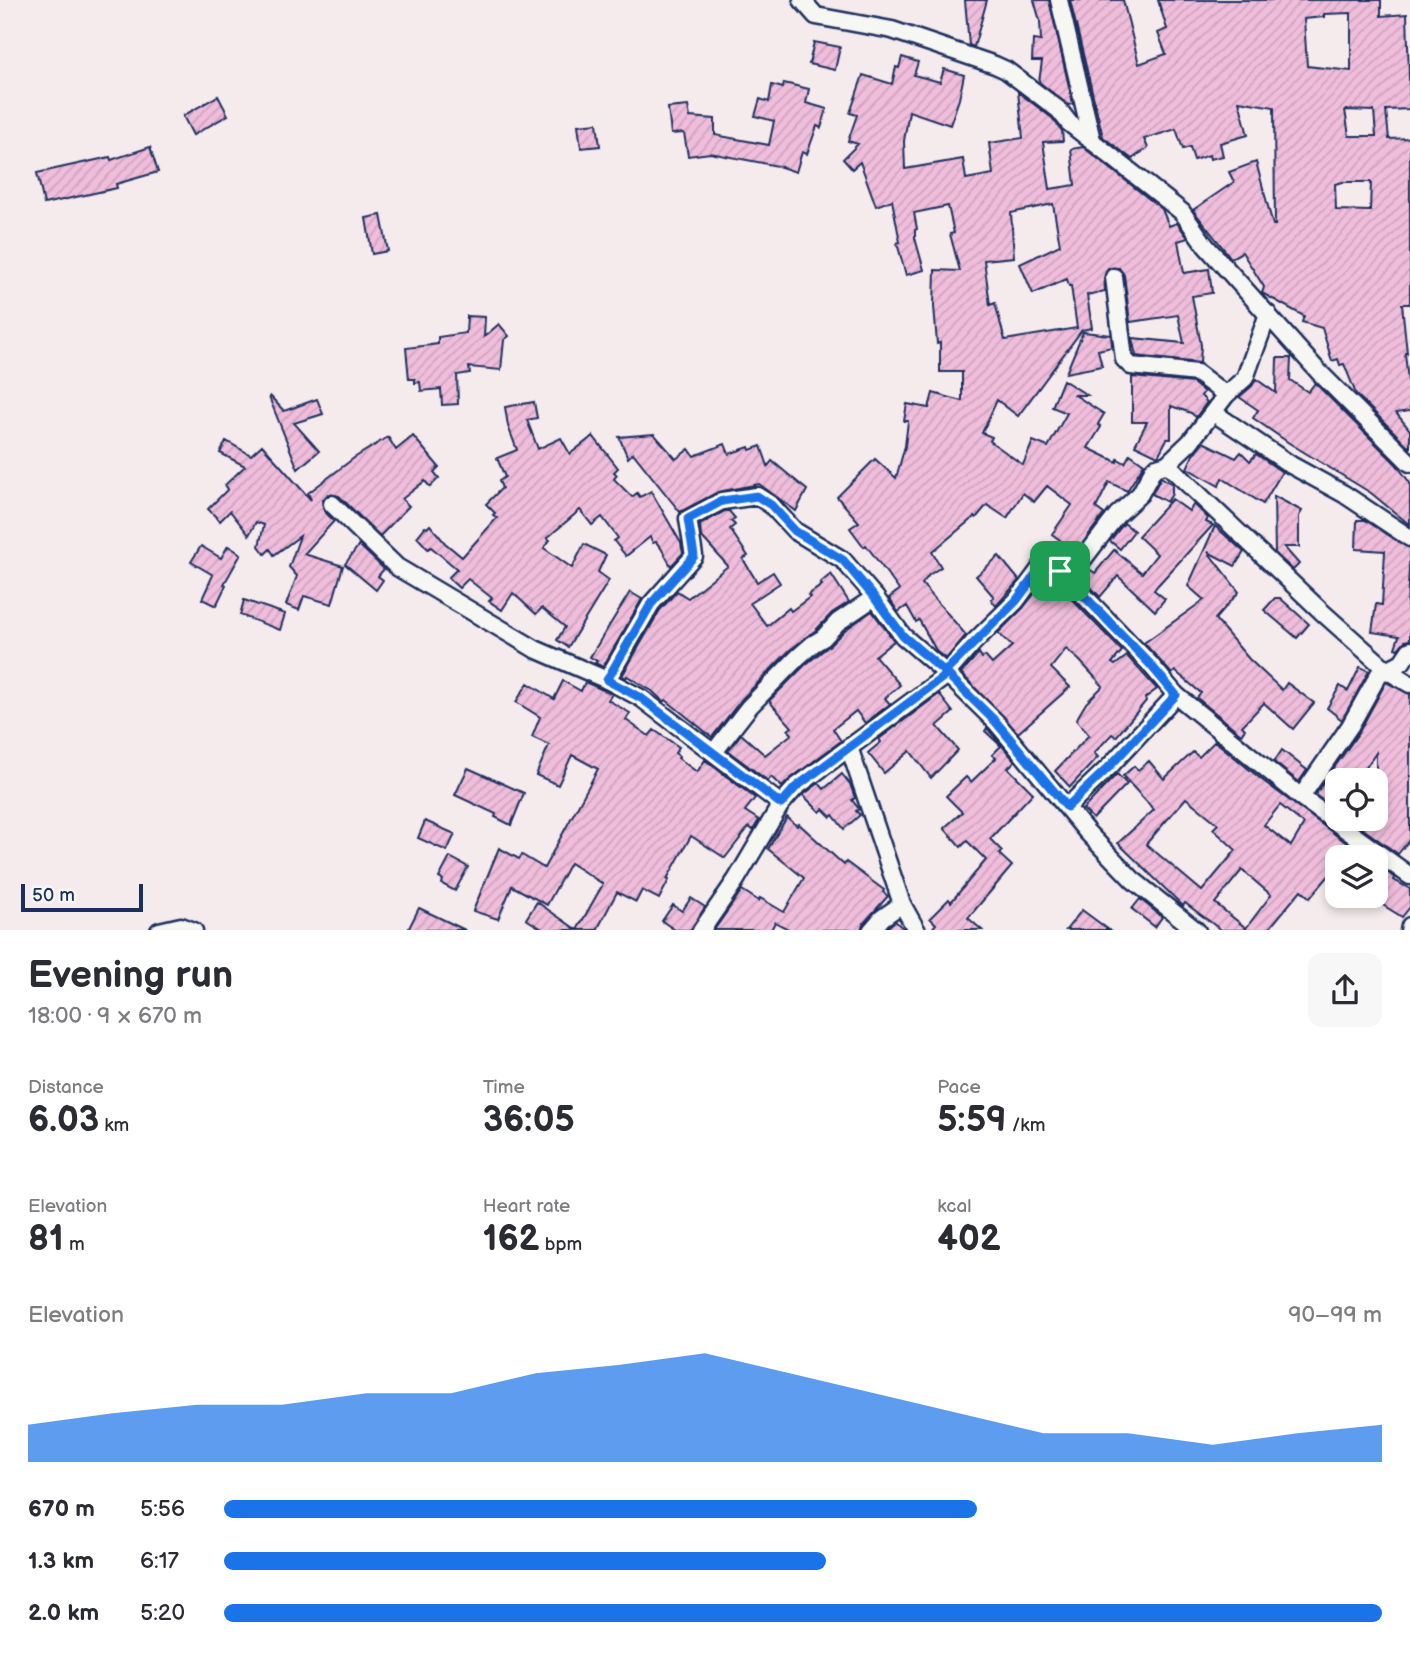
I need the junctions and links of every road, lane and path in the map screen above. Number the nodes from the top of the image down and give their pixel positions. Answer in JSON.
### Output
{"nodes":[{"id":1,"x":802,"y":0,"type":"edge"},
{"id":2,"x":1059,"y":0,"type":"edge"},
{"id":3,"x":1092,"y":140,"type":"junction"},
{"id":4,"x":1114,"y":277,"type":"dead end"},
{"id":5,"x":1268,"y":314,"type":"junction"},
{"id":6,"x":1226,"y":395,"type":"junction"},
{"id":7,"x":1214,"y":413,"type":"junction"},
{"id":8,"x":1410,"y":463,"type":"edge"},
{"id":9,"x":1167,"y":464,"type":"junction"},
{"id":10,"x":332,"y":504,"type":"dead end"},
{"id":11,"x":1410,"y":538,"type":"edge"},
{"id":12,"x":1060,"y":571,"type":"junction"},
{"id":13,"x":874,"y":597,"type":"junction"},
{"id":14,"x":1410,"y":650,"type":"edge"},
{"id":15,"x":1388,"y":671,"type":"junction"},
{"id":16,"x":946,"y":673,"type":"junction"},
{"id":17,"x":607,"y":680,"type":"junction"},
{"id":18,"x":1410,"y":684,"type":"edge"},
{"id":19,"x":1176,"y":695,"type":"junction"},
{"id":20,"x":849,"y":747,"type":"junction"},
{"id":21,"x":714,"y":752,"type":"junction"},
{"id":22,"x":1301,"y":797,"type":"junction"},
{"id":23,"x":781,"y":804,"type":"junction"},
{"id":24,"x":1067,"y":807,"type":"junction"},
{"id":25,"x":1410,"y":876,"type":"edge"},
{"id":26,"x":902,"y":904,"type":"junction"},
{"id":27,"x":159,"y":930,"type":"edge"},
{"id":28,"x":194,"y":930,"type":"edge"},
{"id":29,"x":701,"y":930,"type":"edge"},
{"id":30,"x":871,"y":930,"type":"edge"},
{"id":31,"x":918,"y":930,"type":"edge"},
{"id":32,"x":1197,"y":930,"type":"edge"}],
"edges":[{"from":1,"to":3,"type":"street"},
{"from":2,"to":3,"type":"street"},
{"from":3,"to":5,"type":"street"},
{"from":4,"to":6,"type":"street"},
{"from":5,"to":6,"type":"street"},
{"from":5,"to":8,"type":"street"},
{"from":6,"to":7,"type":"street"},
{"from":7,"to":9,"type":"street"},
{"from":7,"to":11,"type":"street"},
{"from":9,"to":12,"type":"street"},
{"from":9,"to":15,"type":"street"},
{"from":10,"to":17,"type":"street"},
{"from":12,"to":16,"type":"street"},
{"from":12,"to":19,"type":"street"},
{"from":13,"to":16,"type":"street"},
{"from":13,"to":17,"type":"street"},
{"from":13,"to":21,"type":"street"},
{"from":14,"to":15,"type":"street"},
{"from":15,"to":18,"type":"street"},
{"from":15,"to":22,"type":"street"},
{"from":16,"to":20,"type":"street"},
{"from":16,"to":24,"type":"street"},
{"from":17,"to":21,"type":"street"},
{"from":19,"to":22,"type":"street"},
{"from":19,"to":24,"type":"street"},
{"from":20,"to":23,"type":"street"},
{"from":20,"to":26,"type":"street"},
{"from":21,"to":23,"type":"street"},
{"from":22,"to":25,"type":"street"},
{"from":23,"to":29,"type":"street"},
{"from":24,"to":32,"type":"street"},
{"from":26,"to":30,"type":"street"},
{"from":26,"to":31,"type":"street"},
{"from":27,"to":28,"type":"street"}]}
